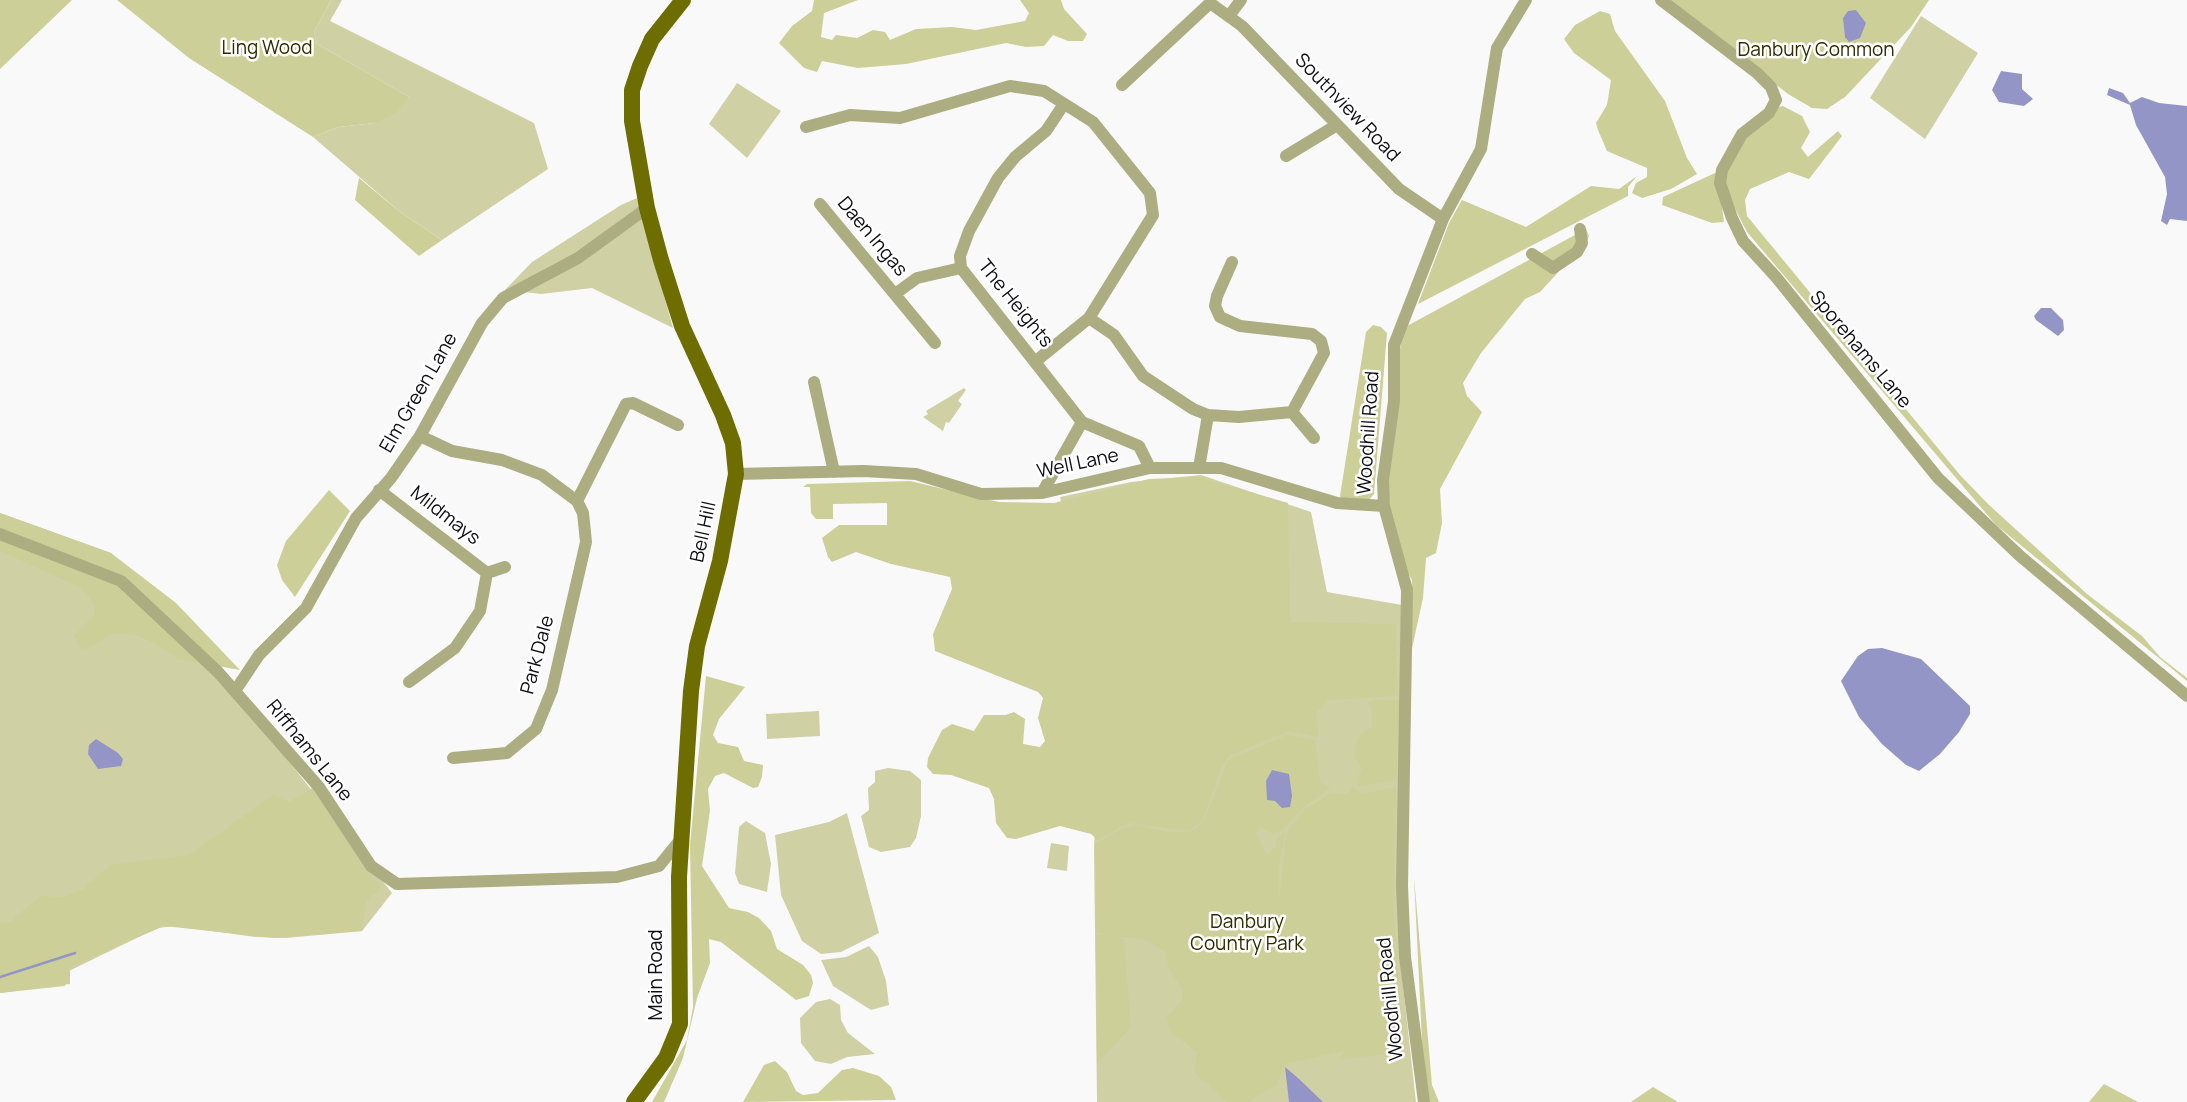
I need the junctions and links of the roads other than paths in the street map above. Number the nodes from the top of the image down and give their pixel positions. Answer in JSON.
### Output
{"nodes":[{"id":1,"x":683,"y":0,"type":"edge"},
{"id":2,"x":1241,"y":0,"type":"edge"},
{"id":3,"x":1527,"y":0,"type":"edge"},
{"id":4,"x":1661,"y":0,"type":"edge"},
{"id":5,"x":1208,"y":1,"type":"edge"},
{"id":6,"x":1228,"y":16,"type":"junction"},
{"id":7,"x":1122,"y":85,"type":"dead end"},
{"id":8,"x":1064,"y":104,"type":"junction"},
{"id":9,"x":1337,"y":125,"type":"junction"},
{"id":10,"x":806,"y":127,"type":"dead end"},
{"id":11,"x":1286,"y":156,"type":"dead end"},
{"id":12,"x":820,"y":204,"type":"dead end"},
{"id":13,"x":647,"y":208,"type":"junction"},
{"id":14,"x":1443,"y":219,"type":"junction"},
{"id":15,"x":1580,"y":229,"type":"dead end"},
{"id":16,"x":1532,"y":254,"type":"dead end"},
{"id":17,"x":1232,"y":262,"type":"dead end"},
{"id":18,"x":961,"y":268,"type":"junction"},
{"id":19,"x":895,"y":294,"type":"junction"},
{"id":20,"x":1089,"y":317,"type":"junction"},
{"id":21,"x":935,"y":342,"type":"dead end"},
{"id":22,"x":1036,"y":361,"type":"junction"},
{"id":23,"x":814,"y":382,"type":"dead end"},
{"id":24,"x":1292,"y":412,"type":"junction"},
{"id":25,"x":1209,"y":415,"type":"junction"},
{"id":26,"x":1082,"y":422,"type":"junction"},
{"id":27,"x":678,"y":425,"type":"dead end"},
{"id":28,"x":420,"y":436,"type":"junction"},
{"id":29,"x":1314,"y":438,"type":"dead end"},
{"id":30,"x":1150,"y":468,"type":"junction"},
{"id":31,"x":1199,"y":468,"type":"junction"},
{"id":32,"x":834,"y":472,"type":"junction"},
{"id":33,"x":736,"y":474,"type":"junction"},
{"id":34,"x":379,"y":490,"type":"junction"},
{"id":35,"x":1042,"y":493,"type":"junction"},
{"id":36,"x":577,"y":501,"type":"junction"},
{"id":37,"x":1384,"y":506,"type":"junction"},
{"id":38,"x":0,"y":534,"type":"edge"},
{"id":39,"x":505,"y":567,"type":"dead end"},
{"id":40,"x":486,"y":573,"type":"junction"},
{"id":41,"x":218,"y":671,"type":"junction"},
{"id":42,"x":245,"y":679,"type":"junction"},
{"id":43,"x":409,"y":682,"type":"dead end"},
{"id":44,"x":235,"y":691,"type":"junction"},
{"id":45,"x":2187,"y":696,"type":"edge"},
{"id":46,"x":453,"y":758,"type":"dead end"},
{"id":47,"x":681,"y":839,"type":"junction"},
{"id":48,"x":659,"y":866,"type":"junction"},
{"id":49,"x":679,"y":877,"type":"junction"},
{"id":50,"x":634,"y":1102,"type":"edge"},
{"id":51,"x":1424,"y":1102,"type":"edge"}],
"edges":[{"from":1,"to":13,"type":"main road"},
{"from":2,"to":6,"type":"street"},
{"from":3,"to":14,"type":"street","name":"Woodhill Road"},
{"from":4,"to":45,"type":"street","name":"Sporehams Lane"},
{"from":5,"to":6,"type":"street","name":"Southview Road"},
{"from":5,"to":7,"type":"street","name":"Southview Road"},
{"from":6,"to":9,"type":"street","name":"Southview Road"},
{"from":8,"to":10,"type":"street"},
{"from":8,"to":18,"type":"street","name":"The Heights"},
{"from":8,"to":20,"type":"street"},
{"from":9,"to":11,"type":"street"},
{"from":9,"to":14,"type":"street","name":"Southview Road"},
{"from":12,"to":19,"type":"street","name":"Daen Ingas"},
{"from":13,"to":28,"type":"street","name":"Elm Green Lane"},
{"from":13,"to":33,"type":"main road","name":"Bell Hill"},
{"from":14,"to":37,"type":"street","name":"Woodhill Road"},
{"from":15,"to":16,"type":"street"},
{"from":17,"to":24,"type":"street"},
{"from":18,"to":19,"type":"street","name":"Daen Ingas"},
{"from":18,"to":22,"type":"street","name":"The Heights"},
{"from":19,"to":21,"type":"street","name":"Daen Ingas"},
{"from":20,"to":22,"type":"street"},
{"from":20,"to":25,"type":"street"},
{"from":22,"to":26,"type":"street","name":"The Heights"},
{"from":23,"to":32,"type":"street"},
{"from":24,"to":25,"type":"street"},
{"from":24,"to":29,"type":"street"},
{"from":25,"to":31,"type":"street"},
{"from":26,"to":30,"type":"street"},
{"from":26,"to":35,"type":"street"},
{"from":27,"to":36,"type":"street"},
{"from":28,"to":34,"type":"street","name":"Elm Green Lane"},
{"from":28,"to":36,"type":"street"},
{"from":30,"to":31,"type":"street","name":"Well Lane"},
{"from":30,"to":35,"type":"street","name":"Well Lane"},
{"from":31,"to":37,"type":"street","name":"Well Lane"},
{"from":32,"to":33,"type":"street","name":"Well Lane"},
{"from":32,"to":35,"type":"street","name":"Well Lane"},
{"from":33,"to":47,"type":"main road","name":"Bell Hill"},
{"from":34,"to":40,"type":"street","name":"Mildmays"},
{"from":34,"to":42,"type":"street","name":"Elm Green Lane"},
{"from":36,"to":46,"type":"street","name":"Park Dale"},
{"from":37,"to":51,"type":"street","name":"Woodhill Road"},
{"from":38,"to":41,"type":"street","name":"Riffhams Lane"},
{"from":39,"to":40,"type":"street","name":"Mildmays"},
{"from":40,"to":43,"type":"street","name":"Mildmays"},
{"from":41,"to":42,"type":"street"},
{"from":41,"to":44,"type":"street","name":"Riffhams Lane"},
{"from":42,"to":44,"type":"street","name":"Elm Green Lane"},
{"from":44,"to":48,"type":"street","name":"Riffhams Lane"},
{"from":47,"to":48,"type":"street"},
{"from":47,"to":49,"type":"main road","name":"Bell Hill"},
{"from":48,"to":49,"type":"street"},
{"from":49,"to":50,"type":"main road","name":"Main Road"}]}
